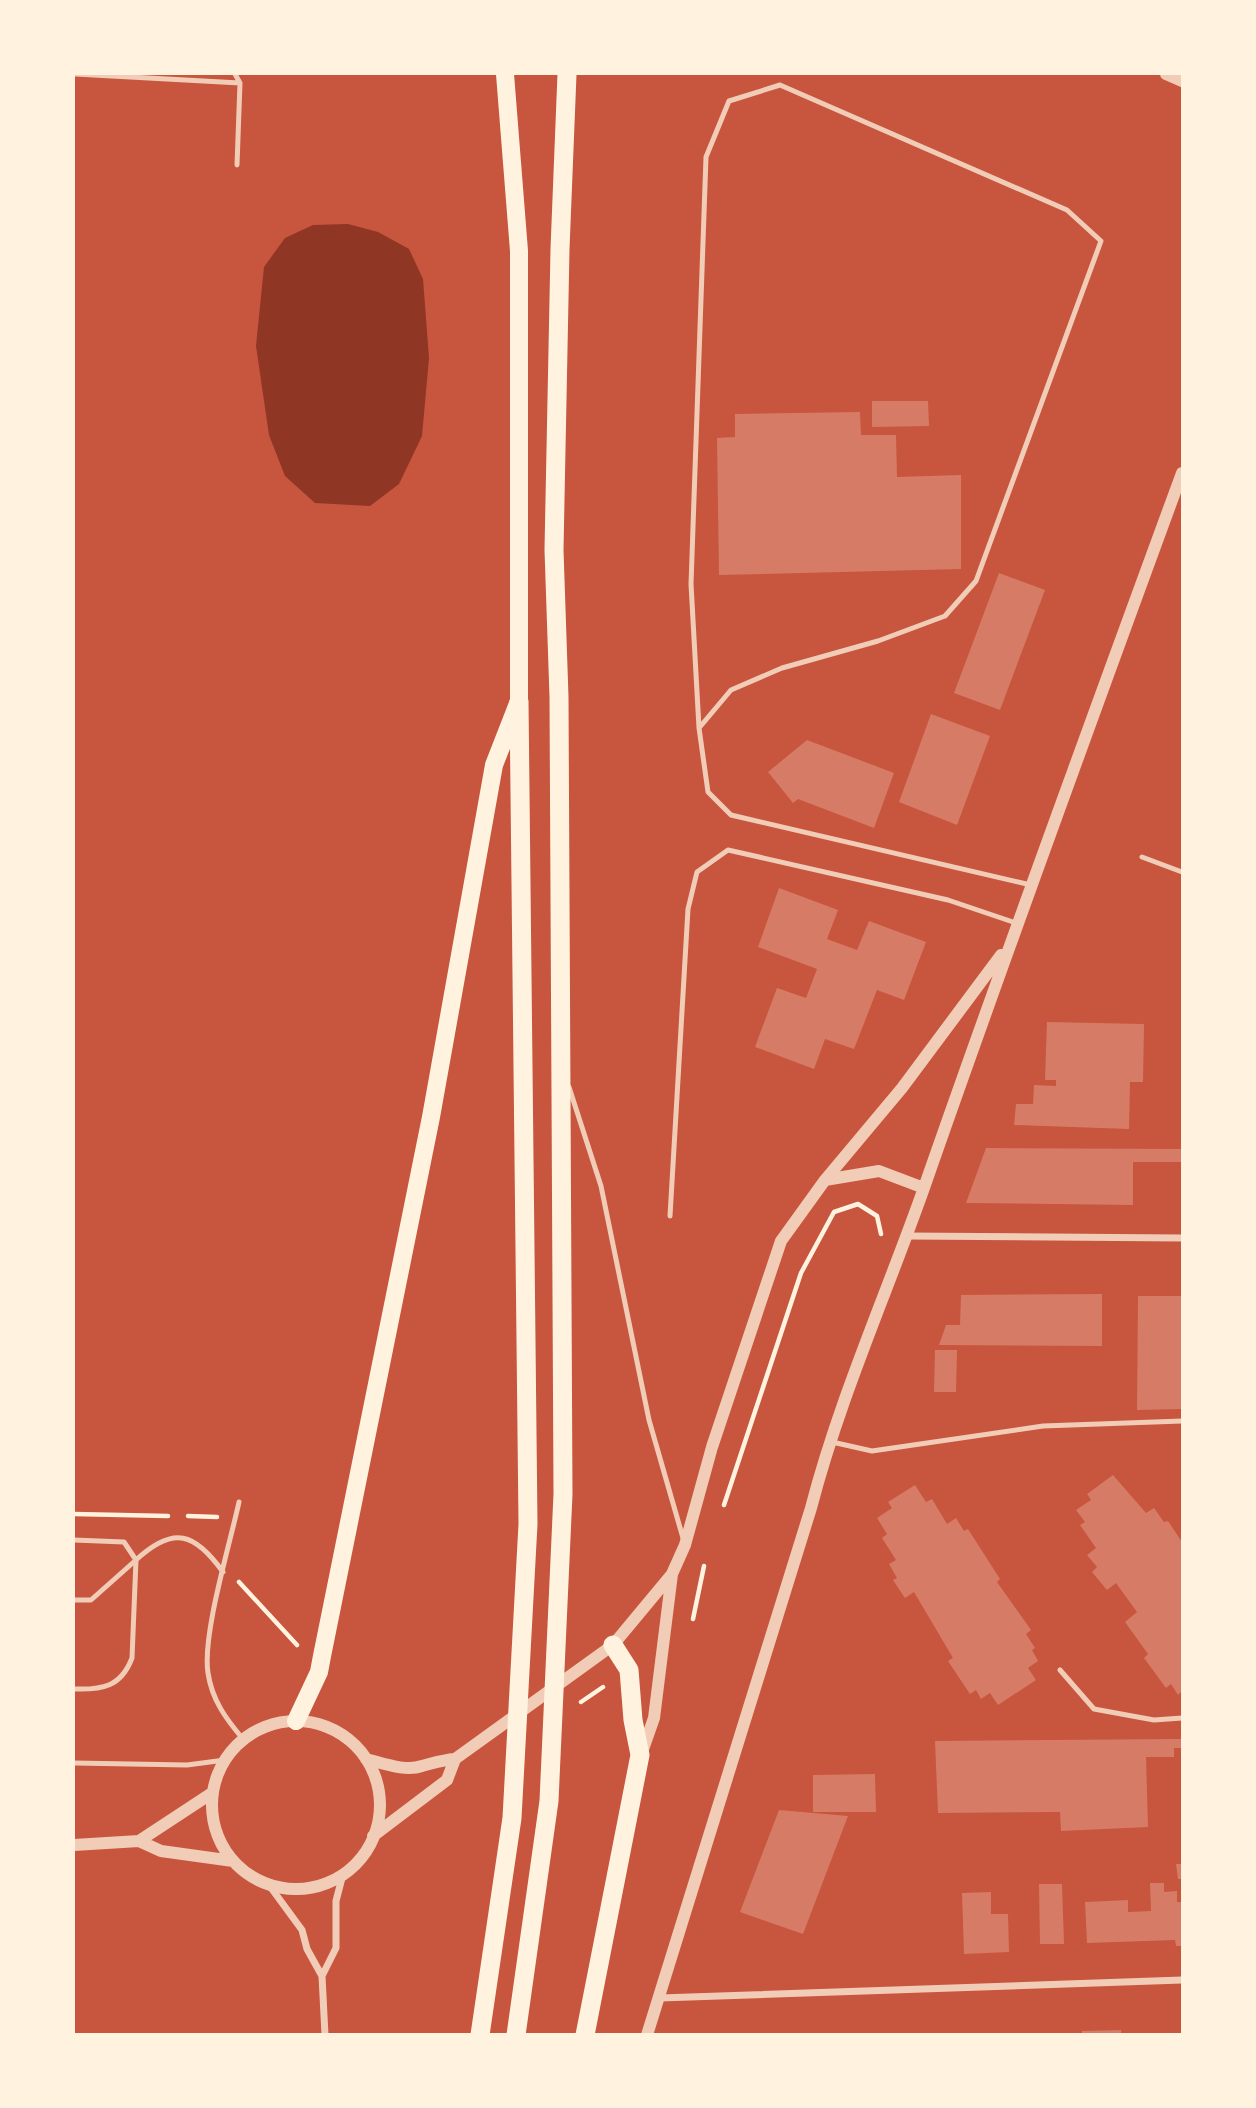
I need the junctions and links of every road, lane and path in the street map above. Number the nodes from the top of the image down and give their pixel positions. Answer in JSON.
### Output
{"nodes":[{"id":1,"x":75,"y":74,"type":"edge"},
{"id":2,"x":235,"y":74,"type":"edge"},
{"id":3,"x":505,"y":74,"type":"edge"},
{"id":4,"x":567,"y":74,"type":"edge"},
{"id":5,"x":1166,"y":74,"type":"edge"},
{"id":6,"x":1182,"y":80,"type":"edge"},
{"id":7,"x":240,"y":83,"type":"junction"},
{"id":8,"x":237,"y":165,"type":"dead end"},
{"id":9,"x":1182,"y":473,"type":"edge"},
{"id":10,"x":519,"y":701,"type":"junction"},
{"id":11,"x":699,"y":727,"type":"junction"},
{"id":12,"x":1142,"y":857,"type":"dead end"},
{"id":13,"x":1182,"y":872,"type":"edge"},
{"id":14,"x":1031,"y":885,"type":"junction"},
{"id":15,"x":1016,"y":923,"type":"junction"},
{"id":16,"x":1009,"y":944,"type":"junction"},
{"id":17,"x":562,"y":1066,"type":"junction"},
{"id":18,"x":825,"y":1180,"type":"junction"},
{"id":19,"x":924,"y":1188,"type":"junction"},
{"id":20,"x":670,"y":1216,"type":"dead end"},
{"id":21,"x":907,"y":1236,"type":"junction"},
{"id":22,"x":882,"y":1237,"type":"dead end"},
{"id":23,"x":1182,"y":1238,"type":"edge"},
{"id":24,"x":1182,"y":1421,"type":"edge"},
{"id":25,"x":829,"y":1441,"type":"junction"},
{"id":26,"x":239,"y":1502,"type":"dead end"},
{"id":27,"x":74,"y":1514,"type":"edge"},
{"id":28,"x":720,"y":1515,"type":"dead end"},
{"id":29,"x":170,"y":1516,"type":"dead end"},
{"id":30,"x":184,"y":1516,"type":"dead end"},
{"id":31,"x":225,"y":1517,"type":"dead end"},
{"id":32,"x":74,"y":1540,"type":"edge"},
{"id":33,"x":685,"y":1545,"type":"junction"},
{"id":34,"x":707,"y":1553,"type":"dead end"},
{"id":35,"x":136,"y":1560,"type":"junction"},
{"id":36,"x":223,"y":1572,"type":"junction"},
{"id":37,"x":673,"y":1574,"type":"junction"},
{"id":38,"x":236,"y":1580,"type":"dead end"},
{"id":39,"x":74,"y":1600,"type":"edge"},
{"id":40,"x":612,"y":1645,"type":"junction"},
{"id":41,"x":662,"y":1645,"type":"junction"},
{"id":42,"x":304,"y":1654,"type":"dead end"},
{"id":43,"x":629,"y":1670,"type":"junction"},
{"id":44,"x":1060,"y":1670,"type":"dead end"},
{"id":45,"x":74,"y":1689,"type":"edge"},
{"id":46,"x":594,"y":1693,"type":"dead end"},
{"id":47,"x":1182,"y":1718,"type":"edge"},
{"id":48,"x":296,"y":1721,"type":"junction"},
{"id":49,"x":243,"y":1739,"type":"junction"},
{"id":50,"x":640,"y":1755,"type":"junction"},
{"id":51,"x":366,"y":1759,"type":"junction"},
{"id":52,"x":455,"y":1759,"type":"junction"},
{"id":53,"x":225,"y":1760,"type":"junction"},
{"id":54,"x":74,"y":1763,"type":"edge"},
{"id":55,"x":212,"y":1794,"type":"junction"},
{"id":56,"x":373,"y":1836,"type":"junction"},
{"id":57,"x":139,"y":1841,"type":"junction"},
{"id":58,"x":74,"y":1845,"type":"edge"},
{"id":59,"x":233,"y":1861,"type":"junction"},
{"id":60,"x":343,"y":1874,"type":"junction"},
{"id":61,"x":269,"y":1885,"type":"junction"},
{"id":62,"x":322,"y":1976,"type":"junction"},
{"id":63,"x":1182,"y":1980,"type":"edge"},
{"id":64,"x":660,"y":1998,"type":"junction"},
{"id":65,"x":325,"y":2035,"type":"edge"},
{"id":66,"x":480,"y":2035,"type":"edge"},
{"id":67,"x":516,"y":2035,"type":"edge"},
{"id":68,"x":585,"y":2035,"type":"edge"},
{"id":69,"x":647,"y":2035,"type":"edge"}],
"edges":[{"from":1,"to":7,"type":"lane"},
{"from":2,"to":7,"type":"lane"},
{"from":3,"to":10,"type":"main road"},
{"from":4,"to":17,"type":"highway"},
{"from":5,"to":6,"type":"street"},
{"from":7,"to":8,"type":"lane"},
{"from":9,"to":14,"type":"street"},
{"from":10,"to":48,"type":"main road"},
{"from":10,"to":66,"type":"highway"},
{"from":11,"to":11,"type":"lane"},
{"from":11,"to":14,"type":"lane"},
{"from":12,"to":13,"type":"lane"},
{"from":14,"to":15,"type":"street"},
{"from":15,"to":16,"type":"street"},
{"from":15,"to":20,"type":"lane"},
{"from":16,"to":18,"type":"street"},
{"from":16,"to":19,"type":"street"},
{"from":17,"to":33,"type":"lane"},
{"from":17,"to":67,"type":"highway"},
{"from":18,"to":19,"type":"street"},
{"from":18,"to":33,"type":"street"},
{"from":19,"to":21,"type":"street"},
{"from":21,"to":23,"type":"street"},
{"from":21,"to":25,"type":"street"},
{"from":22,"to":28,"type":"path"},
{"from":24,"to":25,"type":"lane"},
{"from":25,"to":64,"type":"street"},
{"from":26,"to":36,"type":"lane"},
{"from":27,"to":29,"type":"path"},
{"from":30,"to":31,"type":"path"},
{"from":32,"to":35,"type":"lane"},
{"from":33,"to":37,"type":"street"},
{"from":34,"to":41,"type":"path"},
{"from":35,"to":36,"type":"lane"},
{"from":35,"to":39,"type":"lane"},
{"from":35,"to":45,"type":"lane"},
{"from":36,"to":49,"type":"lane"},
{"from":37,"to":40,"type":"street"},
{"from":37,"to":41,"type":"street"},
{"from":38,"to":42,"type":"path"},
{"from":40,"to":43,"type":"highway"},
{"from":40,"to":52,"type":"street"},
{"from":41,"to":50,"type":"street"},
{"from":43,"to":46,"type":"path"},
{"from":43,"to":50,"type":"highway"},
{"from":44,"to":47,"type":"lane"},
{"from":48,"to":49,"type":"street"},
{"from":48,"to":51,"type":"street"},
{"from":49,"to":53,"type":"street"},
{"from":50,"to":68,"type":"highway"},
{"from":51,"to":52,"type":"street"},
{"from":51,"to":56,"type":"street"},
{"from":52,"to":56,"type":"street"},
{"from":53,"to":54,"type":"lane"},
{"from":53,"to":55,"type":"street"},
{"from":55,"to":57,"type":"street"},
{"from":55,"to":59,"type":"street"},
{"from":56,"to":60,"type":"street"},
{"from":57,"to":58,"type":"street"},
{"from":57,"to":59,"type":"street"},
{"from":59,"to":61,"type":"street"},
{"from":60,"to":61,"type":"street"},
{"from":60,"to":62,"type":"street"},
{"from":61,"to":62,"type":"street"},
{"from":62,"to":65,"type":"street"},
{"from":63,"to":64,"type":"street"},
{"from":64,"to":69,"type":"street"}]}
